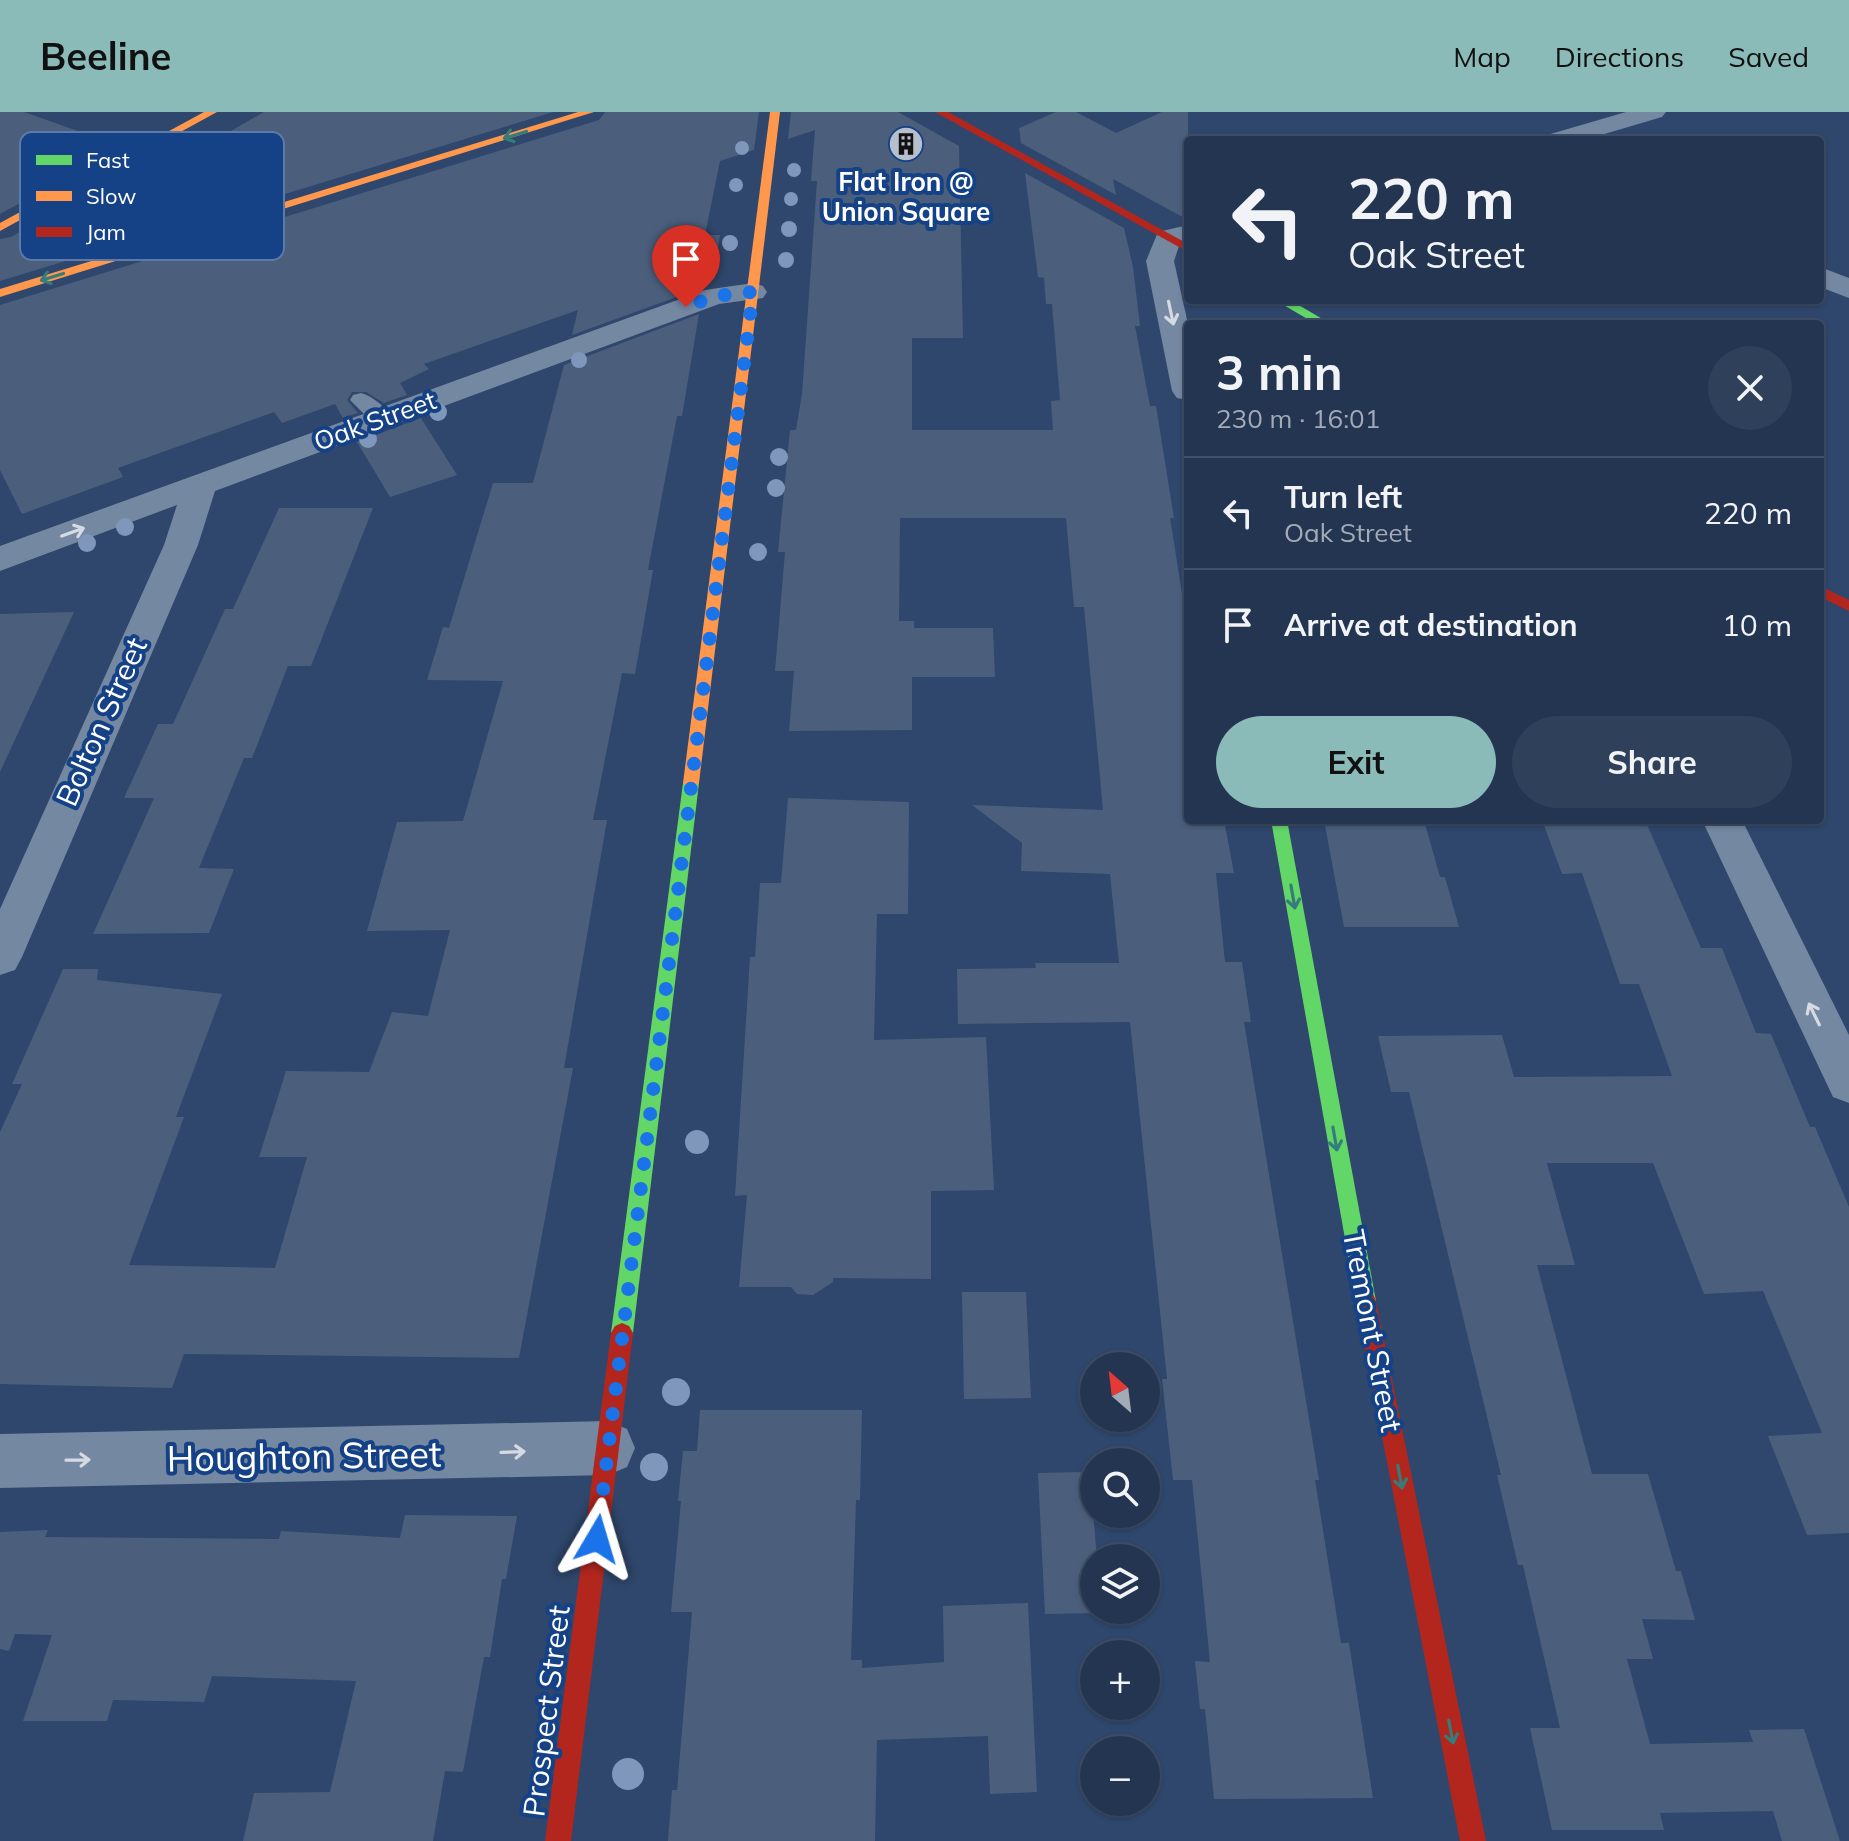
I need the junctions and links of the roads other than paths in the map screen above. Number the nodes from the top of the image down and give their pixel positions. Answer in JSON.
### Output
{"nodes":[{"id":1,"x":212,"y":112,"type":"edge"},
{"id":2,"x":589,"y":112,"type":"edge"},
{"id":3,"x":775,"y":112,"type":"edge"},
{"id":4,"x":940,"y":112,"type":"edge"},
{"id":5,"x":1653,"y":112,"type":"edge"},
{"id":6,"x":175,"y":132,"type":"edge"},
{"id":7,"x":1570,"y":136,"type":"edge"},
{"id":8,"x":284,"y":206,"type":"edge"},
{"id":9,"x":20,"y":217,"type":"edge"},
{"id":10,"x":0,"y":228,"type":"edge"},
{"id":11,"x":1181,"y":240,"type":"edge"},
{"id":12,"x":107,"y":260,"type":"edge"},
{"id":13,"x":1824,"y":278,"type":"edge"},
{"id":14,"x":1849,"y":289,"type":"edge"},
{"id":15,"x":753,"y":292,"type":"junction"},
{"id":16,"x":0,"y":293,"type":"edge"},
{"id":17,"x":1288,"y":304,"type":"edge"},
{"id":18,"x":1318,"y":320,"type":"edge"},
{"id":19,"x":1184,"y":372,"type":"edge"},
{"id":20,"x":200,"y":486,"type":"junction"},
{"id":21,"x":5,"y":545,"type":"edge"},
{"id":22,"x":1824,"y":593,"type":"edge"},
{"id":23,"x":1849,"y":606,"type":"edge"},
{"id":24,"x":1280,"y":824,"type":"edge"},
{"id":25,"x":1724,"y":824,"type":"edge"},
{"id":26,"x":0,"y":957,"type":"edge"},
{"id":27,"x":1849,"y":1083,"type":"edge"},
{"id":28,"x":608,"y":1448,"type":"junction"},
{"id":29,"x":0,"y":1461,"type":"edge"},
{"id":30,"x":558,"y":1841,"type":"edge"},
{"id":31,"x":1473,"y":1841,"type":"edge"}],
"edges":[{"from":1,"to":6,"type":"main road"},
{"from":2,"to":8,"type":"main road","one_way":true},
{"from":3,"to":15,"type":"main road","name":"Prospect Street"},
{"from":4,"to":11,"type":"main road"},
{"from":5,"to":7,"type":"street"},
{"from":9,"to":10,"type":"main road"},
{"from":11,"to":19,"type":"street","one_way":true},
{"from":12,"to":16,"type":"main road","one_way":true},
{"from":13,"to":14,"type":"street"},
{"from":15,"to":20,"type":"street","name":"Oak Street"},
{"from":15,"to":28,"type":"main road","name":"Prospect Street"},
{"from":17,"to":18,"type":"main road"},
{"from":21,"to":20,"type":"street","name":"Oak Street","one_way":true},
{"from":20,"to":26,"type":"street","name":"Bolton Street"},
{"from":22,"to":23,"type":"main road"},
{"from":24,"to":31,"type":"main road","name":"Tremont Street","one_way":true},
{"from":27,"to":25,"type":"street","one_way":true},
{"from":29,"to":28,"type":"street","name":"Houghton Street","one_way":true},
{"from":28,"to":30,"type":"main road","name":"Prospect Street"}]}
